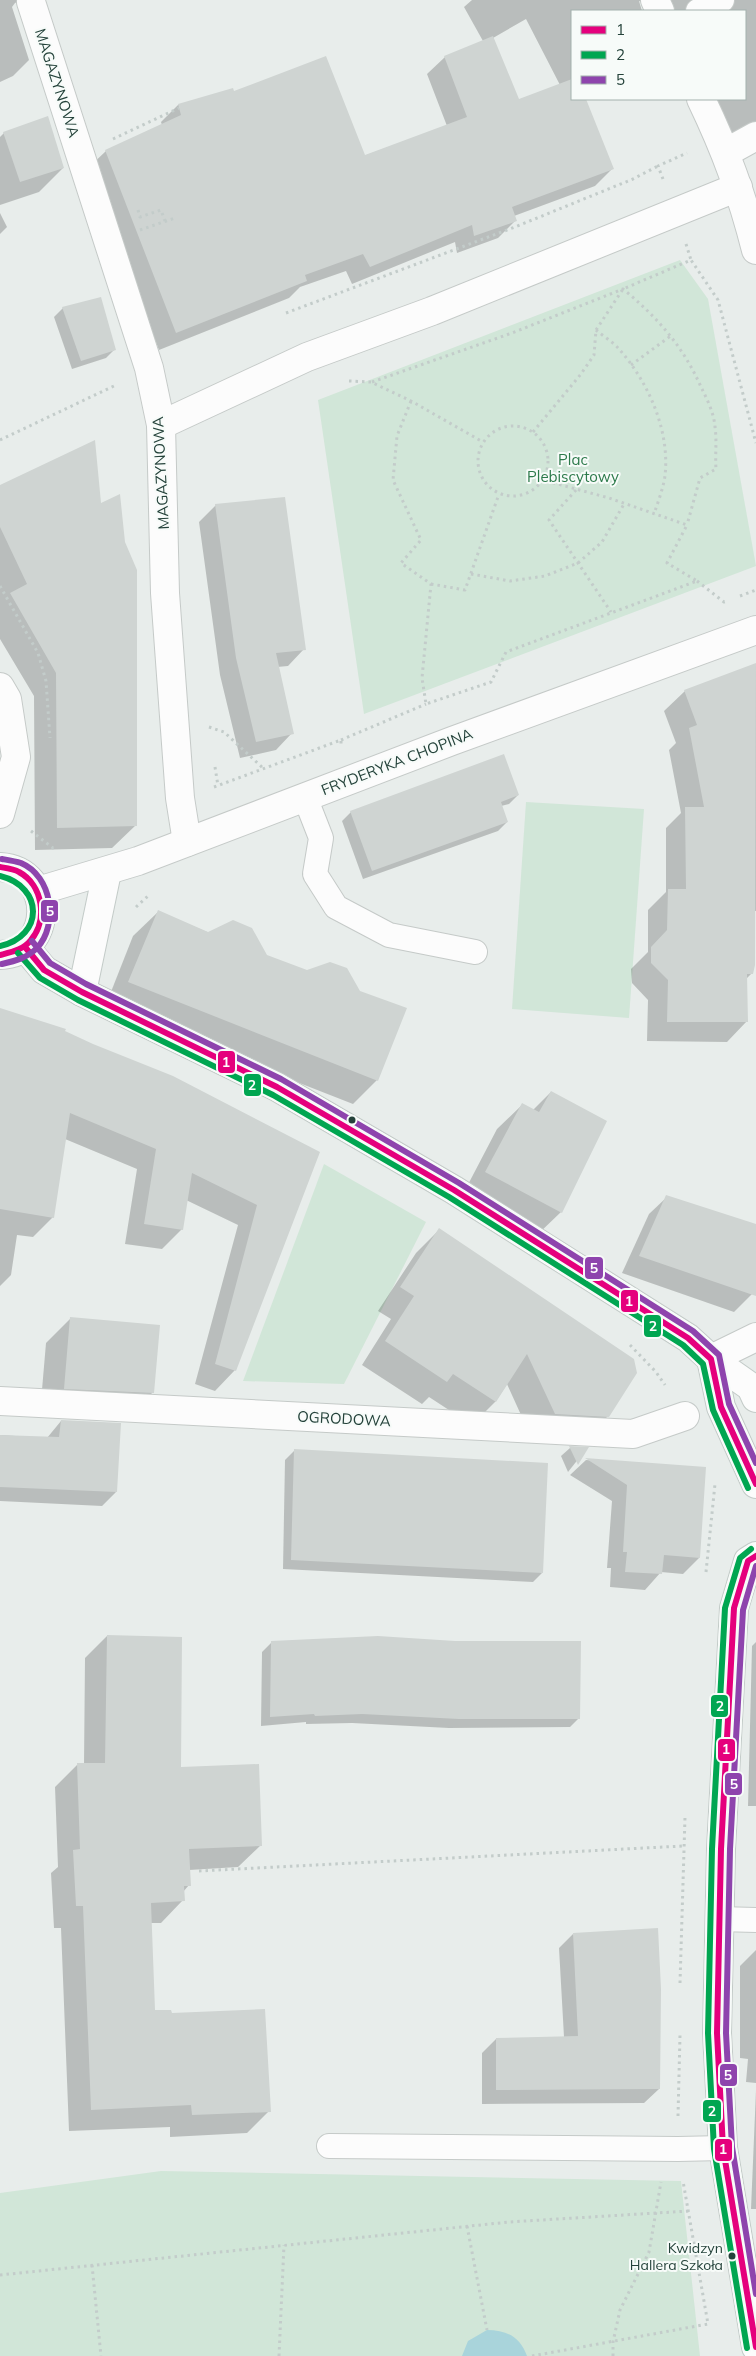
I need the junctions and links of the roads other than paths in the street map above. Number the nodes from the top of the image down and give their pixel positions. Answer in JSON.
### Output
{"nodes":[{"id":1,"x":722,"y":0,"type":"edge"},
{"id":2,"x":31,"y":2,"type":"dead end"},
{"id":3,"x":700,"y":10,"type":"edge"},
{"id":4,"x":701,"y":100,"type":"edge"},
{"id":5,"x":756,"y":136,"type":"edge"},
{"id":6,"x":727,"y":152,"type":"junction"},
{"id":7,"x":738,"y":187,"type":"junction"},
{"id":8,"x":756,"y":250,"type":"edge"},
{"id":9,"x":161,"y":426,"type":"junction"},
{"id":10,"x":756,"y":630,"type":"edge"},
{"id":11,"x":0,"y":687,"type":"edge"},
{"id":12,"x":305,"y":797,"type":"junction"},
{"id":13,"x":0,"y":814,"type":"edge"},
{"id":14,"x":188,"y":842,"type":"junction"},
{"id":15,"x":0,"y":867,"type":"edge"},
{"id":16,"x":107,"y":872,"type":"junction"},
{"id":17,"x":38,"y":891,"type":"junction"},
{"id":18,"x":12,"y":951,"type":"edge"},
{"id":19,"x":475,"y":952,"type":"dead end"},
{"id":20,"x":82,"y":992,"type":"junction"},
{"id":21,"x":756,"y":1337,"type":"edge"},
{"id":22,"x":711,"y":1359,"type":"junction"},
{"id":23,"x":756,"y":1398,"type":"edge"},
{"id":24,"x":0,"y":1401,"type":"edge"},
{"id":25,"x":685,"y":1416,"type":"road end"},
{"id":26,"x":756,"y":1484,"type":"edge"},
{"id":27,"x":756,"y":1556,"type":"edge"},
{"id":28,"x":719,"y":1919,"type":"junction"},
{"id":29,"x":756,"y":1920,"type":"edge"},
{"id":30,"x":329,"y":2146,"type":"dead end"},
{"id":31,"x":723,"y":2148,"type":"junction"},
{"id":32,"x":756,"y":2347,"type":"edge"}],
"edges":[{"from":1,"to":3,"type":"lane"},
{"from":2,"to":9,"type":"street","name":"MAGAZYNOWA"},
{"from":4,"to":6,"type":"street"},
{"from":5,"to":6,"type":"street"},
{"from":6,"to":7,"type":"street"},
{"from":7,"to":8,"type":"street"},
{"from":7,"to":9,"type":"street"},
{"from":9,"to":14,"type":"street","name":"MAGAZYNOWA"},
{"from":10,"to":12,"type":"street","name":"FRYDERYKA CHOPINA"},
{"from":11,"to":13,"type":"street"},
{"from":12,"to":14,"type":"street","name":"FRYDERYKA CHOPINA"},
{"from":12,"to":19,"type":"lane"},
{"from":14,"to":16,"type":"street","name":"FRYDERYKA CHOPINA"},
{"from":15,"to":17,"type":"street"},
{"from":16,"to":17,"type":"street","name":"FRYDERYKA CHOPINA"},
{"from":16,"to":20,"type":"street"},
{"from":17,"to":18,"type":"street"},
{"from":18,"to":20,"type":"street"},
{"from":20,"to":22,"type":"street"},
{"from":21,"to":22,"type":"street"},
{"from":22,"to":23,"type":"street"},
{"from":22,"to":26,"type":"street"},
{"from":24,"to":25,"type":"street","name":"OGRODOWA"},
{"from":27,"to":28,"type":"street"},
{"from":28,"to":29,"type":"lane"},
{"from":28,"to":31,"type":"street"},
{"from":30,"to":31,"type":"lane"},
{"from":31,"to":32,"type":"street"}]}
